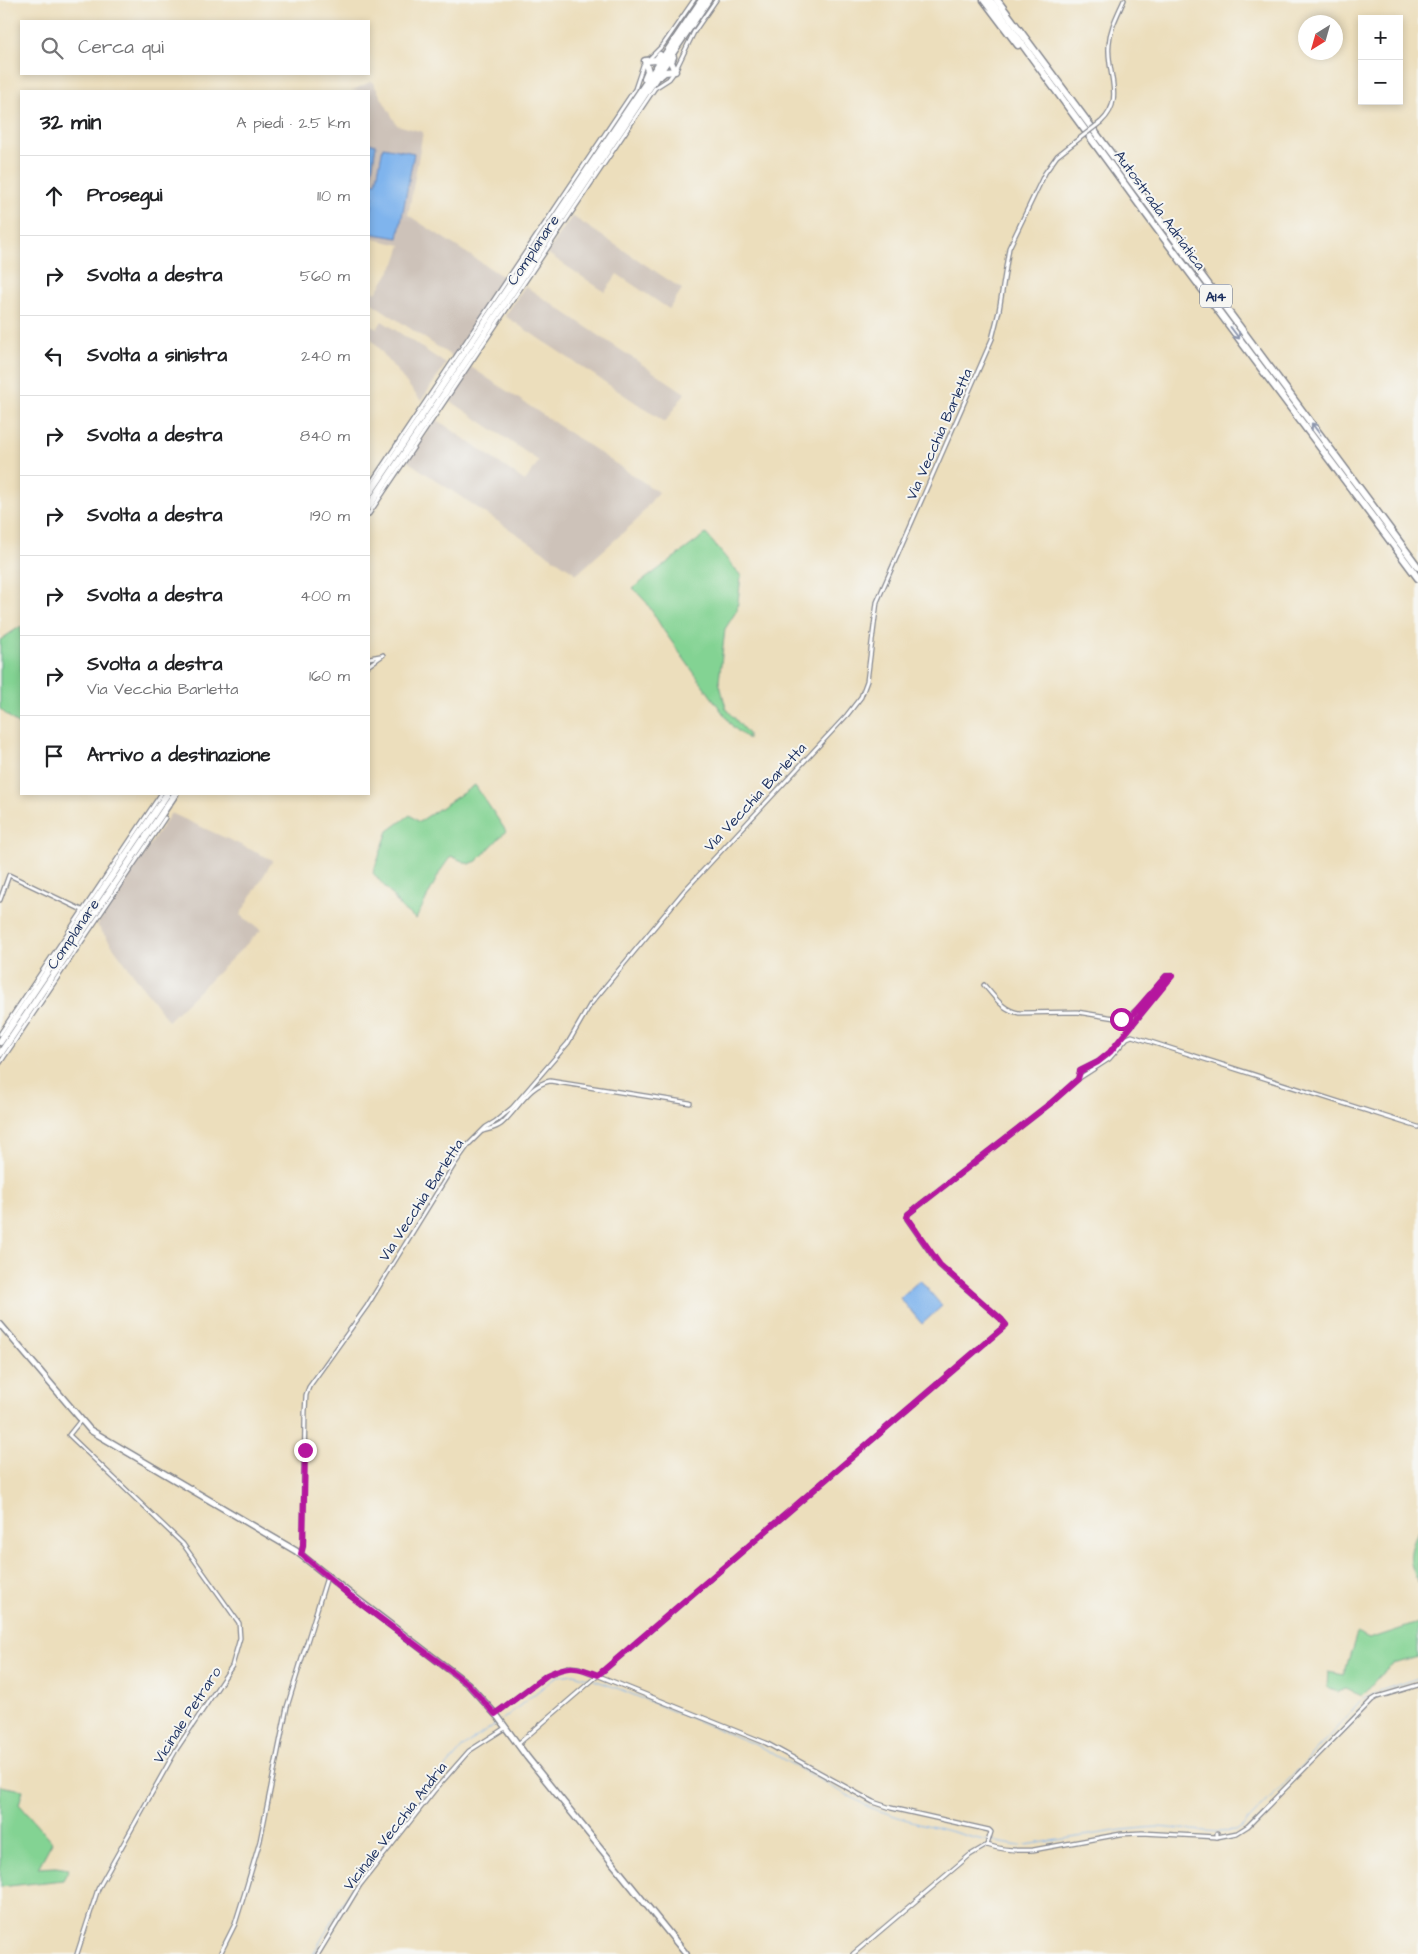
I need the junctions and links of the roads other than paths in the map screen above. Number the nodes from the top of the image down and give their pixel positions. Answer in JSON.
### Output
{"nodes":[{"id":1,"x":694,"y":0,"type":"edge"},
{"id":2,"x":702,"y":0,"type":"edge"},
{"id":3,"x":708,"y":0,"type":"edge"},
{"id":4,"x":716,"y":0,"type":"edge"},
{"id":5,"x":984,"y":0,"type":"edge"},
{"id":6,"x":990,"y":0,"type":"edge"},
{"id":7,"x":998,"y":0,"type":"edge"},
{"id":8,"x":1124,"y":0,"type":"edge"},
{"id":9,"x":675,"y":45,"type":"junction"},
{"id":10,"x":645,"y":61,"type":"junction"},
{"id":11,"x":675,"y":71,"type":"junction"},
{"id":12,"x":652,"y":84,"type":"junction"},
{"id":13,"x":640,"y":90,"type":"junction"},
{"id":14,"x":1071,"y":110,"type":"junction"},
{"id":15,"x":370,"y":485,"type":"edge"},
{"id":16,"x":370,"y":493,"type":"edge"},
{"id":17,"x":370,"y":505,"type":"edge"},
{"id":18,"x":370,"y":513,"type":"edge"},
{"id":19,"x":1418,"y":567,"type":"edge"},
{"id":20,"x":1418,"y":578,"type":"edge"},
{"id":21,"x":370,"y":658,"type":"edge"},
{"id":22,"x":370,"y":664,"type":"edge"},
{"id":23,"x":160,"y":795,"type":"edge"},
{"id":24,"x":166,"y":795,"type":"edge"},
{"id":25,"x":174,"y":795,"type":"edge"},
{"id":26,"x":165,"y":818,"type":"dead end"},
{"id":27,"x":0,"y":900,"type":"edge"},
{"id":28,"x":82,"y":910,"type":"junction"},
{"id":29,"x":984,"y":985,"type":"dead end"},
{"id":30,"x":0,"y":1034,"type":"edge"},
{"id":31,"x":0,"y":1042,"type":"edge"},
{"id":32,"x":0,"y":1054,"type":"edge"},
{"id":33,"x":0,"y":1063,"type":"edge"},
{"id":34,"x":1078,"y":1079,"type":"junction"},
{"id":35,"x":690,"y":1103,"type":"dead end"},
{"id":36,"x":1418,"y":1127,"type":"edge"},
{"id":37,"x":480,"y":1132,"type":"junction"},
{"id":38,"x":4,"y":1328,"type":"edge"},
{"id":39,"x":81,"y":1420,"type":"junction"},
{"id":40,"x":301,"y":1554,"type":"junction"},
{"id":41,"x":327,"y":1577,"type":"junction"},
{"id":42,"x":598,"y":1675,"type":"junction"},
{"id":43,"x":1418,"y":1685,"type":"edge"},
{"id":44,"x":497,"y":1715,"type":"junction"},
{"id":45,"x":504,"y":1725,"type":"junction"},
{"id":46,"x":518,"y":1744,"type":"junction"},
{"id":47,"x":988,"y":1843,"type":"junction"},
{"id":48,"x":77,"y":1954,"type":"edge"},
{"id":49,"x":220,"y":1954,"type":"edge"},
{"id":50,"x":318,"y":1954,"type":"edge"},
{"id":51,"x":686,"y":1954,"type":"edge"},
{"id":52,"x":853,"y":1954,"type":"edge"}],
"edges":[{"from":1,"to":10,"type":"street","name":"Complanare"},
{"from":2,"to":9,"type":"highway"},
{"from":3,"to":9,"type":"highway"},
{"from":4,"to":11,"type":"street","name":"Complanare"},
{"from":5,"to":14,"type":"highway","number":"A14"},
{"from":6,"to":14,"type":"highway","name":"Autostrada Adriatica","number":"A14"},
{"from":19,"to":7,"type":"highway","name":"Autostrada Adriatica","number":"A14","one_way":true},
{"from":8,"to":37,"type":"street","name":"Via Vecchia Barletta","bridge":true},
{"from":9,"to":10,"type":"highway"},
{"from":9,"to":11,"type":"highway"},
{"from":9,"to":12,"type":"highway"},
{"from":9,"to":13,"type":"highway"},
{"from":10,"to":13,"type":"highway"},
{"from":10,"to":15,"type":"street","name":"Complanare"},
{"from":11,"to":12,"type":"highway"},
{"from":11,"to":18,"type":"street","name":"Complanare"},
{"from":12,"to":17,"type":"highway"},
{"from":13,"to":16,"type":"highway"},
{"from":14,"to":20,"type":"highway","name":"Autostrada Adriatica","number":"A14","one_way":true},
{"from":21,"to":22,"type":"street"},
{"from":23,"to":28,"type":"street","name":"Complanare"},
{"from":24,"to":31,"type":"highway"},
{"from":25,"to":32,"type":"highway"},
{"from":26,"to":33,"type":"street","name":"Complanare"},
{"from":27,"to":28,"type":"street"},
{"from":28,"to":30,"type":"street","name":"Complanare"},
{"from":29,"to":34,"type":"street"},
{"from":34,"to":36,"type":"street"},
{"from":34,"to":42,"type":"street"},
{"from":35,"to":37,"type":"street"},
{"from":37,"to":40,"type":"street","name":"Via Vecchia Barletta"},
{"from":38,"to":39,"type":"street"},
{"from":39,"to":40,"type":"street"},
{"from":39,"to":48,"type":"street","name":"Vicinale Petraro"},
{"from":40,"to":41,"type":"street"},
{"from":41,"to":44,"type":"street"},
{"from":41,"to":49,"type":"street"},
{"from":42,"to":44,"type":"street"},
{"from":42,"to":46,"type":"street"},
{"from":42,"to":47,"type":"street"},
{"from":43,"to":47,"type":"street"},
{"from":44,"to":45,"type":"street"},
{"from":45,"to":46,"type":"street"},
{"from":45,"to":50,"type":"street","name":"Vicinale Vecchia Andria"},
{"from":46,"to":51,"type":"street"},
{"from":47,"to":52,"type":"street"}]}
